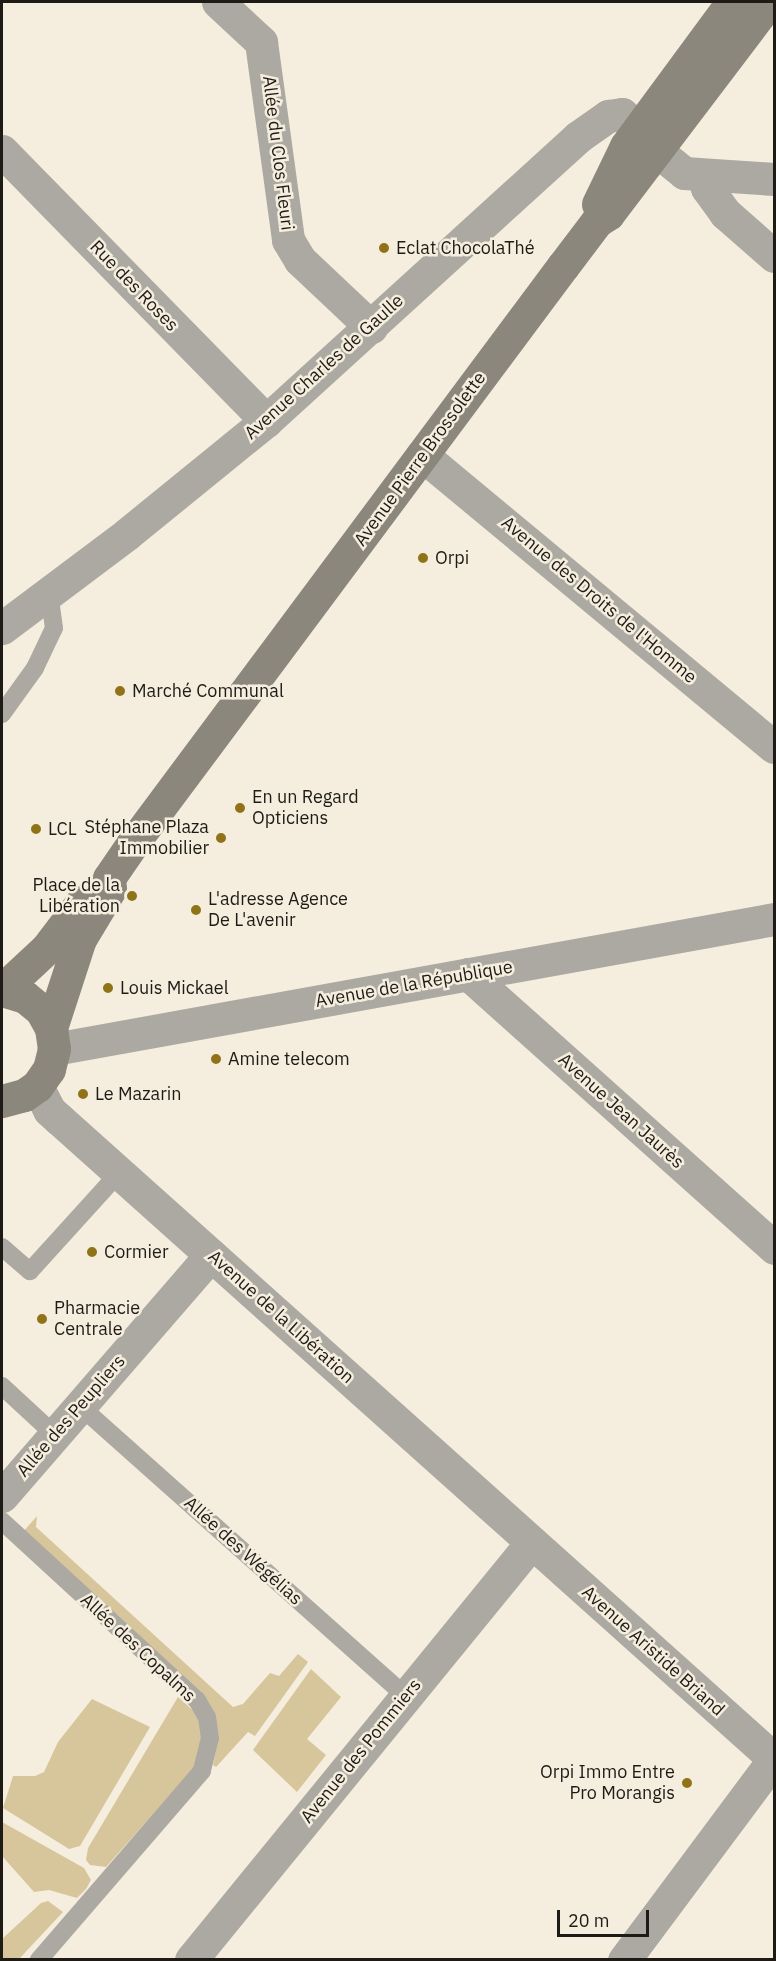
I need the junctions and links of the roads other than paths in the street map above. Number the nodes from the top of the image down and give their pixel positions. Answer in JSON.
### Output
{"nodes":[{"id":1,"x":218,"y":2,"type":"edge"},
{"id":2,"x":732,"y":2,"type":"edge"},
{"id":3,"x":770,"y":2,"type":"edge"},
{"id":4,"x":647,"y":139,"type":"junction"},
{"id":5,"x":2,"y":151,"type":"edge"},
{"id":6,"x":694,"y":174,"type":"junction"},
{"id":7,"x":774,"y":178,"type":"edge"},
{"id":8,"x":774,"y":256,"type":"edge"},
{"id":9,"x":371,"y":327,"type":"junction"},
{"id":10,"x":266,"y":421,"type":"junction"},
{"id":11,"x":422,"y":455,"type":"junction"},
{"id":12,"x":49,"y":594,"type":"junction"},
{"id":13,"x":2,"y":628,"type":"edge"},
{"id":14,"x":2,"y":714,"type":"edge"},
{"id":15,"x":774,"y":747,"type":"edge"},
{"id":16,"x":109,"y":878,"type":"junction"},
{"id":17,"x":774,"y":919,"type":"edge"},
{"id":18,"x":468,"y":974,"type":"junction"},
{"id":19,"x":2,"y":990,"type":"edge"},
{"id":20,"x":52,"y":1038,"type":"junction"},
{"id":21,"x":37,"y":1086,"type":"junction"},
{"id":22,"x":2,"y":1101,"type":"edge"},
{"id":23,"x":119,"y":1173,"type":"junction"},
{"id":24,"x":2,"y":1246,"type":"edge"},
{"id":25,"x":774,"y":1248,"type":"edge"},
{"id":26,"x":211,"y":1255,"type":"junction"},
{"id":27,"x":2,"y":1386,"type":"edge"},
{"id":28,"x":80,"y":1406,"type":"junction"},
{"id":29,"x":55,"y":1435,"type":"junction"},
{"id":30,"x":2,"y":1496,"type":"edge"},
{"id":31,"x":2,"y":1521,"type":"edge"},
{"id":32,"x":532,"y":1542,"type":"junction"},
{"id":33,"x":406,"y":1696,"type":"junction"},
{"id":34,"x":774,"y":1759,"type":"edge"},
{"id":35,"x":39,"y":1959,"type":"edge"},
{"id":36,"x":191,"y":1959,"type":"edge"},
{"id":37,"x":624,"y":1959,"type":"edge"}],
"edges":[{"from":1,"to":9,"type":"street","name":"Allée du Clos Fleuri"},
{"from":2,"to":4,"type":"main road"},
{"from":3,"to":4,"type":"main road","name":"Avenue Pierre Brossolette"},
{"from":4,"to":6,"type":"street","name":"Avenue Charles de Gaulle"},
{"from":4,"to":9,"type":"street","name":"Avenue Charles de Gaulle"},
{"from":4,"to":11,"type":"main road","name":"Avenue Pierre Brossolette"},
{"from":5,"to":10,"type":"street","name":"Rue des Roses"},
{"from":6,"to":7,"type":"street"},
{"from":6,"to":8,"type":"street"},
{"from":9,"to":10,"type":"street","name":"Avenue Charles de Gaulle"},
{"from":10,"to":12,"type":"street","name":"Avenue Charles de Gaulle"},
{"from":11,"to":15,"type":"street","name":"Avenue des Droits de l'Homme"},
{"from":11,"to":16,"type":"main road","name":"Avenue Pierre Brossolette"},
{"from":12,"to":13,"type":"street","name":"Avenue Charles de Gaulle"},
{"from":12,"to":14,"type":"lane"},
{"from":16,"to":19,"type":"main road","name":"Avenue Pierre Brossolette"},
{"from":16,"to":20,"type":"main road","name":"Avenue Pierre Brossolette"},
{"from":17,"to":18,"type":"street","name":"Avenue de la République"},
{"from":18,"to":20,"type":"street","name":"Avenue de la République"},
{"from":18,"to":25,"type":"street","name":"Avenue Jean Jaurès"},
{"from":19,"to":20,"type":"main road"},
{"from":20,"to":21,"type":"main road"},
{"from":21,"to":22,"type":"main road"},
{"from":21,"to":23,"type":"street","name":"Avenue de la Libération"},
{"from":23,"to":24,"type":"lane"},
{"from":23,"to":26,"type":"street","name":"Avenue de la Libération"},
{"from":26,"to":28,"type":"street","name":"Allée des Peupliers"},
{"from":26,"to":32,"type":"street","name":"Avenue de la Libération"},
{"from":27,"to":29,"type":"lane"},
{"from":28,"to":29,"type":"street","name":"Allée des Peupliers"},
{"from":28,"to":33,"type":"lane","name":"Allée des Wégélias"},
{"from":29,"to":30,"type":"street","name":"Allée des Peupliers"},
{"from":31,"to":35,"type":"lane","name":"Allée des Copalms"},
{"from":32,"to":33,"type":"street","name":"Avenue des Pommiers"},
{"from":32,"to":34,"type":"street","name":"Avenue Aristide Briand"},
{"from":33,"to":36,"type":"street","name":"Avenue des Pommiers"},
{"from":34,"to":37,"type":"street"}]}
